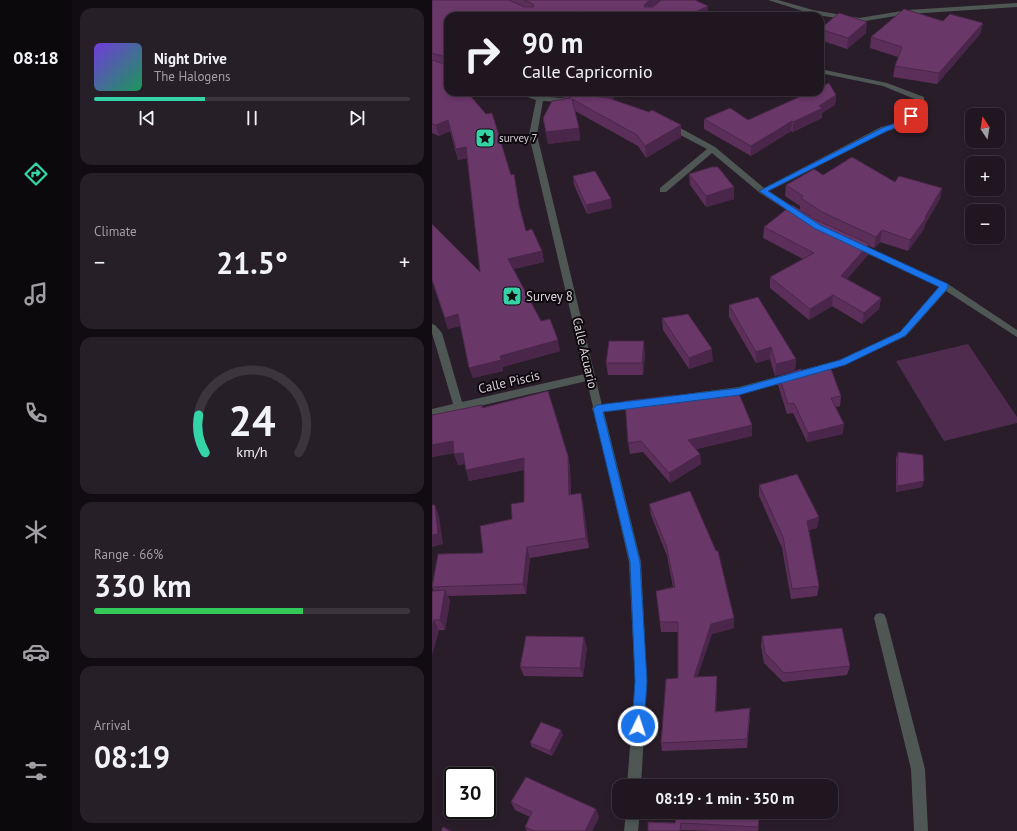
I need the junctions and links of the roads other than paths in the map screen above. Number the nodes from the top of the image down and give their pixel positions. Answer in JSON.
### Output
{"nodes":[{"id":1,"x":771,"y":0,"type":"edge"},
{"id":2,"x":1017,"y":6,"type":"edge"},
{"id":3,"x":812,"y":12,"type":"edge"},
{"id":4,"x":824,"y":14,"type":"edge"},
{"id":5,"x":824,"y":72,"type":"edge"},
{"id":6,"x":530,"y":96,"type":"edge"},
{"id":7,"x":544,"y":96,"type":"edge"},
{"id":8,"x":540,"y":99,"type":"junction"},
{"id":9,"x":583,"y":102,"type":"edge"},
{"id":10,"x":663,"y":123,"type":"edge"},
{"id":11,"x":712,"y":148,"type":"junction"},
{"id":12,"x":663,"y":190,"type":"dead end"},
{"id":13,"x":763,"y":191,"type":"junction"},
{"id":14,"x":805,"y":219,"type":"edge"},
{"id":15,"x":852,"y":243,"type":"edge"},
{"id":16,"x":945,"y":286,"type":"junction"},
{"id":17,"x":432,"y":327,"type":"edge"},
{"id":18,"x":1017,"y":334,"type":"edge"},
{"id":19,"x":591,"y":376,"type":"junction"},
{"id":20,"x":459,"y":407,"type":"junction"},
{"id":21,"x":597,"y":409,"type":"junction"},
{"id":22,"x":432,"y":413,"type":"edge"},
{"id":23,"x":880,"y":618,"type":"dead end"},
{"id":24,"x":634,"y":779,"type":"edge"},
{"id":25,"x":632,"y":819,"type":"edge"},
{"id":26,"x":631,"y":831,"type":"edge"},
{"id":27,"x":921,"y":831,"type":"edge"}],
"edges":[{"from":1,"to":3,"type":"street"},
{"from":2,"to":4,"type":"street"},
{"from":5,"to":13,"type":"street"},
{"from":6,"to":8,"type":"street"},
{"from":7,"to":8,"type":"street"},
{"from":8,"to":9,"type":"street"},
{"from":8,"to":19,"type":"street","name":"Calle Acuario"},
{"from":10,"to":11,"type":"street"},
{"from":11,"to":12,"type":"street"},
{"from":11,"to":13,"type":"street"},
{"from":13,"to":14,"type":"street"},
{"from":15,"to":16,"type":"street"},
{"from":16,"to":18,"type":"street"},
{"from":16,"to":21,"type":"street"},
{"from":17,"to":20,"type":"street"},
{"from":19,"to":20,"type":"street","name":"Calle Piscis"},
{"from":19,"to":21,"type":"street","name":"Calle Acuario"},
{"from":20,"to":22,"type":"street","name":"Calle Piscis"},
{"from":21,"to":24,"type":"street","name":"Calle Acuario"},
{"from":23,"to":27,"type":"street"},
{"from":25,"to":26,"type":"street"}]}
